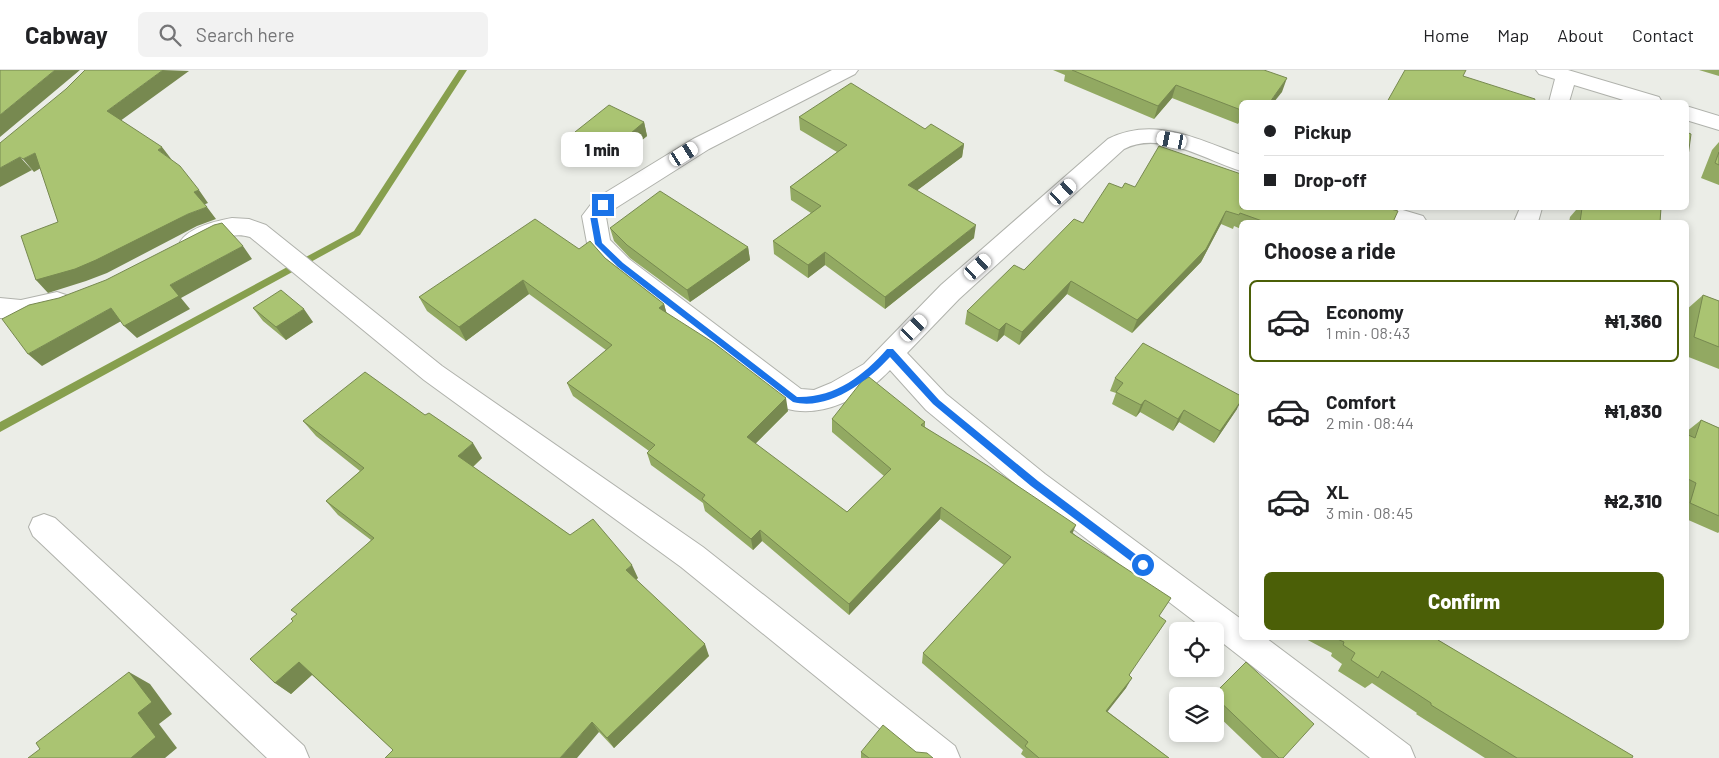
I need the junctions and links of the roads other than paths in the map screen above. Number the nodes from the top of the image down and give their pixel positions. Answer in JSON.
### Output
{"nodes":[{"id":1,"x":848,"y":70,"type":"edge"},
{"id":2,"x":1546,"y":70,"type":"edge"},
{"id":3,"x":1566,"y":77,"type":"junction"},
{"id":4,"x":1560,"y":100,"type":"edge"},
{"id":5,"x":1644,"y":100,"type":"edge"},
{"id":6,"x":1689,"y":114,"type":"edge"},
{"id":7,"x":1719,"y":123,"type":"edge"},
{"id":8,"x":1239,"y":162,"type":"edge"},
{"id":9,"x":1377,"y":210,"type":"edge"},
{"id":10,"x":1409,"y":220,"type":"edge"},
{"id":11,"x":168,"y":255,"type":"edge"},
{"id":12,"x":85,"y":293,"type":"edge"},
{"id":13,"x":0,"y":308,"type":"edge"},
{"id":14,"x":890,"y":352,"type":"junction"},
{"id":15,"x":44,"y":527,"type":"dead end"},
{"id":16,"x":1239,"y":637,"type":"edge"},
{"id":17,"x":1244,"y":640,"type":"edge"},
{"id":18,"x":292,"y":758,"type":"edge"},
{"id":19,"x":943,"y":758,"type":"edge"},
{"id":20,"x":1398,"y":758,"type":"edge"}],
"edges":[{"from":1,"to":14,"type":"street"},
{"from":2,"to":3,"type":"street"},
{"from":3,"to":4,"type":"street"},
{"from":3,"to":5,"type":"street"},
{"from":6,"to":7,"type":"street"},
{"from":8,"to":14,"type":"street"},
{"from":9,"to":10,"type":"street"},
{"from":11,"to":19,"type":"street"},
{"from":12,"to":13,"type":"street"},
{"from":14,"to":16,"type":"street"},
{"from":15,"to":18,"type":"street"},
{"from":17,"to":20,"type":"street"}]}
